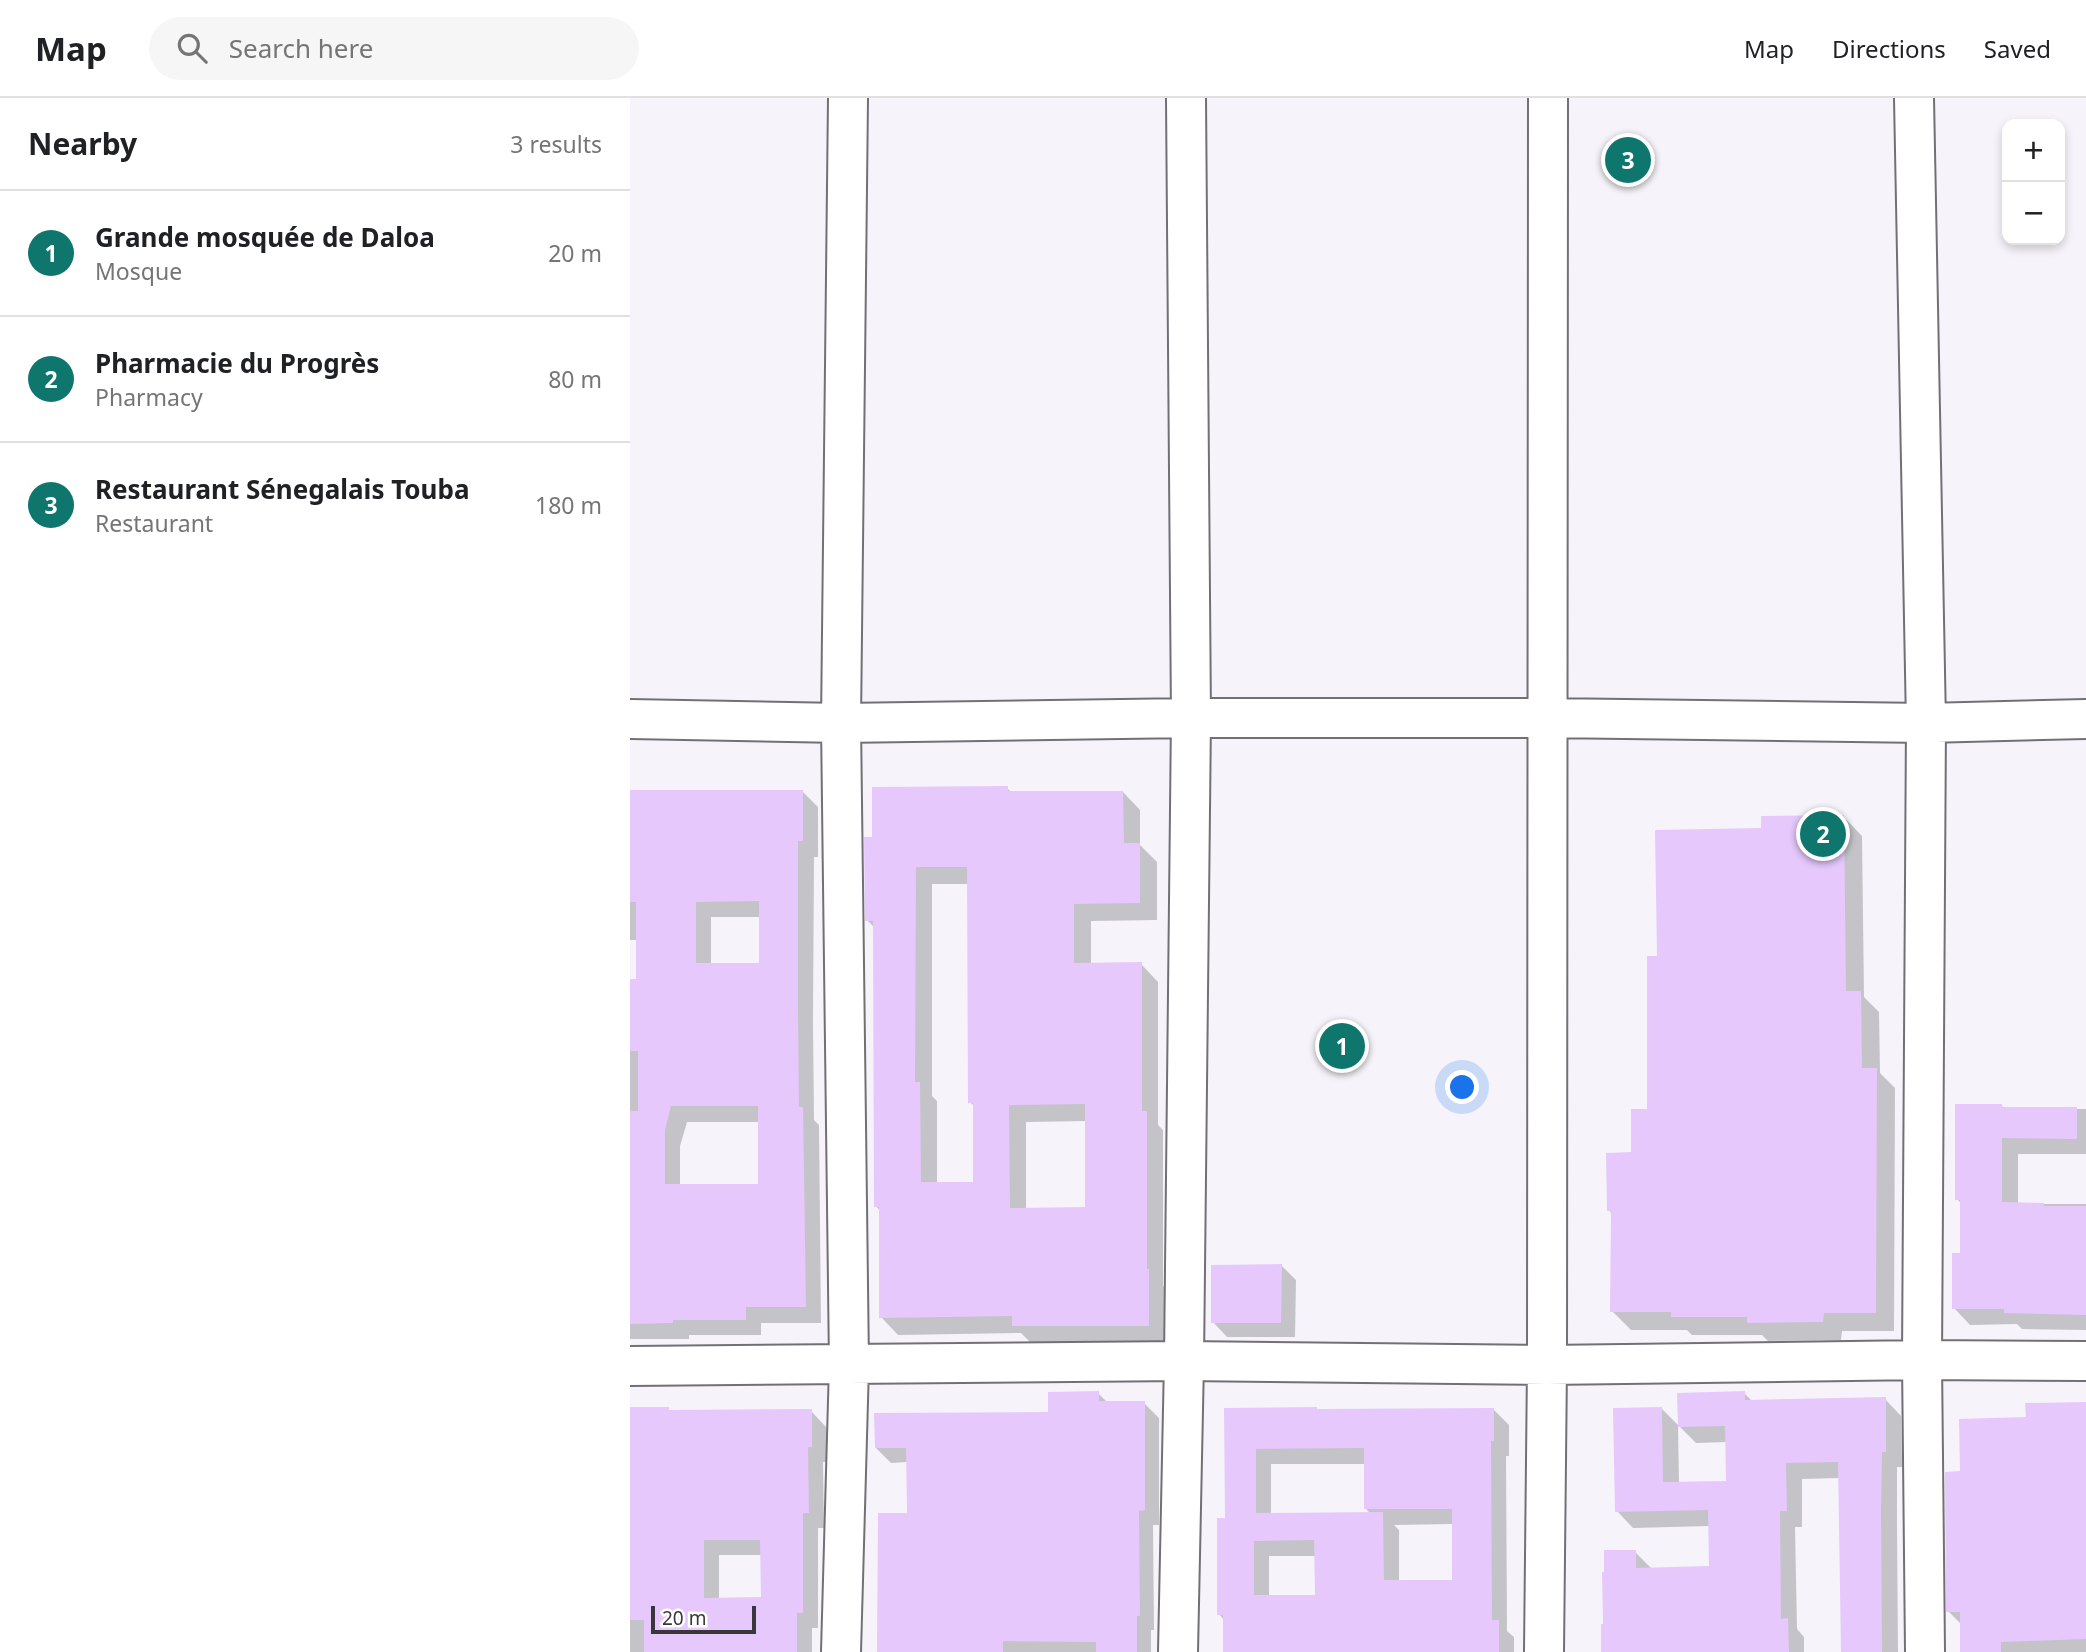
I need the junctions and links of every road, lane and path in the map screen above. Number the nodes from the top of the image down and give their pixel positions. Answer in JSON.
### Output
{"nodes":[{"id":1,"x":848,"y":98,"type":"edge"},
{"id":2,"x":1186,"y":98,"type":"edge"},
{"id":3,"x":1548,"y":98,"type":"edge"},
{"id":4,"x":1914,"y":98,"type":"edge"},
{"id":5,"x":1191,"y":718,"type":"junction"},
{"id":6,"x":1547,"y":718,"type":"junction"},
{"id":7,"x":630,"y":719,"type":"edge"},
{"id":8,"x":2086,"y":719,"type":"edge"},
{"id":9,"x":841,"y":723,"type":"junction"},
{"id":10,"x":1926,"y":723,"type":"junction"},
{"id":11,"x":1922,"y":1360,"type":"junction"},
{"id":12,"x":1184,"y":1361,"type":"junction"},
{"id":13,"x":2086,"y":1361,"type":"edge"},
{"id":14,"x":849,"y":1365,"type":"junction"},
{"id":15,"x":1547,"y":1365,"type":"junction"},
{"id":16,"x":630,"y":1366,"type":"edge"},
{"id":17,"x":841,"y":1652,"type":"edge"},
{"id":18,"x":1178,"y":1652,"type":"edge"},
{"id":19,"x":1544,"y":1652,"type":"edge"},
{"id":20,"x":1925,"y":1652,"type":"edge"}],
"edges":[{"from":1,"to":9,"type":"street"},
{"from":2,"to":5,"type":"street"},
{"from":3,"to":6,"type":"street"},
{"from":4,"to":10,"type":"street"},
{"from":5,"to":6,"type":"street"},
{"from":5,"to":9,"type":"street"},
{"from":5,"to":12,"type":"street"},
{"from":6,"to":10,"type":"street"},
{"from":6,"to":15,"type":"street"},
{"from":7,"to":9,"type":"street"},
{"from":8,"to":10,"type":"street"},
{"from":9,"to":14,"type":"street"},
{"from":10,"to":11,"type":"street"},
{"from":11,"to":13,"type":"street"},
{"from":11,"to":15,"type":"street"},
{"from":11,"to":20,"type":"street"},
{"from":12,"to":14,"type":"street"},
{"from":12,"to":15,"type":"street"},
{"from":12,"to":18,"type":"street"},
{"from":14,"to":16,"type":"street"},
{"from":14,"to":17,"type":"street"},
{"from":15,"to":19,"type":"street"}]}
